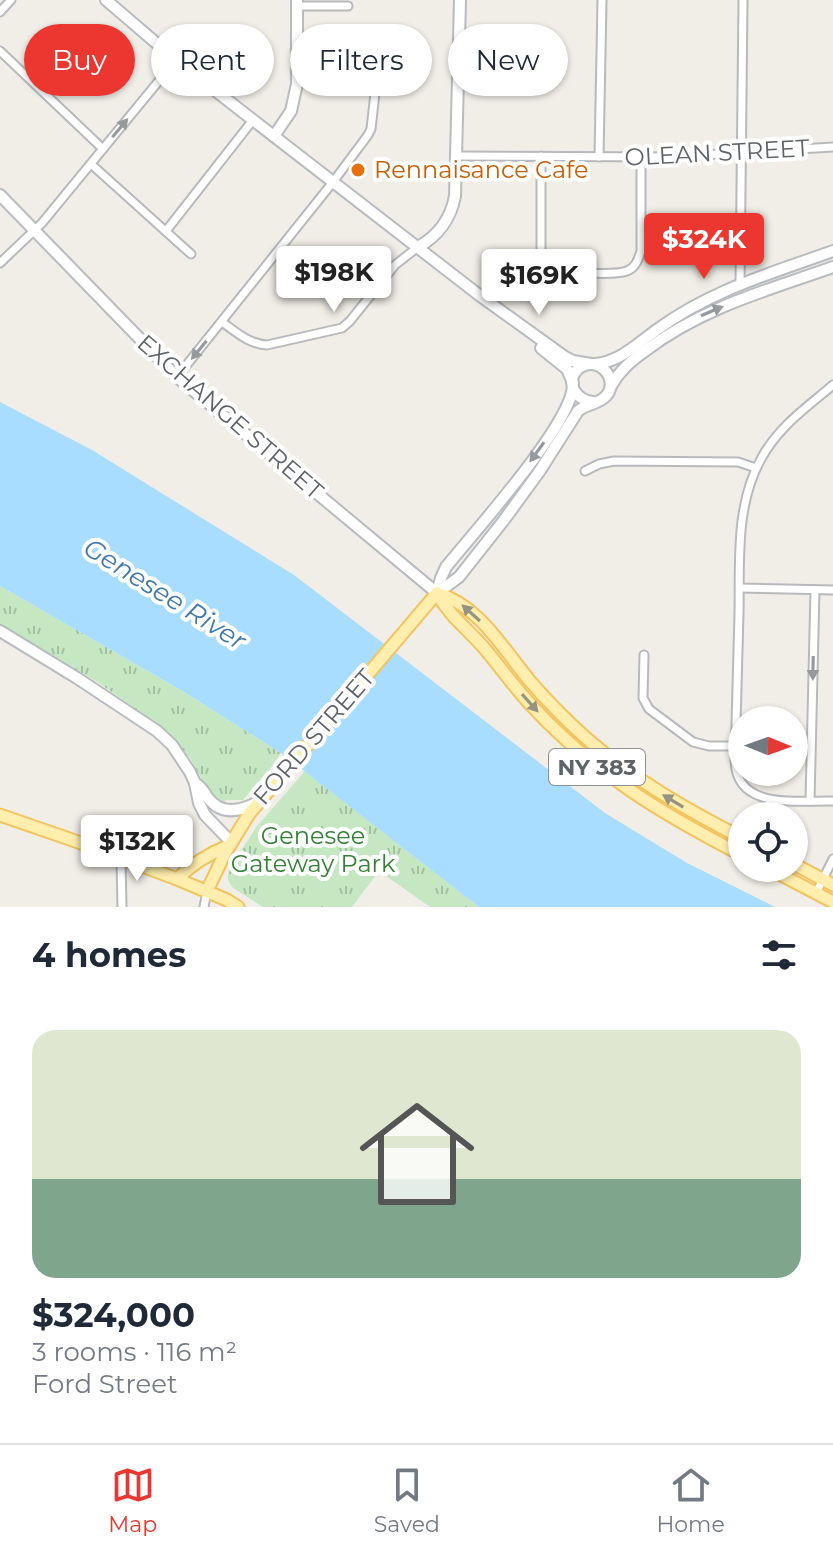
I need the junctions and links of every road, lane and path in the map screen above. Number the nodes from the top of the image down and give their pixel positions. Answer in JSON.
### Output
{"nodes":[{"id":1,"x":11,"y":0,"type":"edge"},
{"id":2,"x":106,"y":0,"type":"edge"},
{"id":3,"x":460,"y":0,"type":"edge"},
{"id":4,"x":602,"y":0,"type":"edge"},
{"id":5,"x":743,"y":0,"type":"edge"},
{"id":6,"x":297,"y":3,"type":"edge"},
{"id":7,"x":348,"y":6,"type":"dead end"},
{"id":8,"x":0,"y":12,"type":"edge"},
{"id":9,"x":151,"y":39,"type":"edge"},
{"id":10,"x":0,"y":51,"type":"edge"},
{"id":11,"x":151,"y":90,"type":"edge"},
{"id":12,"x":222,"y":96,"type":"edge"},
{"id":13,"x":374,"y":96,"type":"edge"},
{"id":14,"x":253,"y":120,"type":"junction"},
{"id":15,"x":274,"y":136,"type":"junction"},
{"id":16,"x":833,"y":147,"type":"edge"},
{"id":17,"x":103,"y":149,"type":"junction"},
{"id":18,"x":741,"y":153,"type":"junction"},
{"id":19,"x":457,"y":156,"type":"junction"},
{"id":20,"x":541,"y":156,"type":"junction"},
{"id":21,"x":599,"y":157,"type":"junction"},
{"id":22,"x":641,"y":158,"type":"junction"},
{"id":23,"x":91,"y":164,"type":"junction"},
{"id":24,"x":333,"y":182,"type":"junction"},
{"id":25,"x":0,"y":195,"type":"edge"},
{"id":26,"x":34,"y":231,"type":"junction"},
{"id":27,"x":166,"y":231,"type":"junction"},
{"id":28,"x":418,"y":247,"type":"junction"},
{"id":29,"x":833,"y":251,"type":"edge"},
{"id":30,"x":191,"y":254,"type":"dead end"},
{"id":31,"x":0,"y":263,"type":"edge"},
{"id":32,"x":833,"y":267,"type":"edge"},
{"id":33,"x":740,"y":284,"type":"junction"},
{"id":34,"x":479,"y":295,"type":"junction"},
{"id":35,"x":222,"y":322,"type":"junction"},
{"id":36,"x":592,"y":364,"type":"junction"},
{"id":37,"x":177,"y":377,"type":"junction"},
{"id":38,"x":573,"y":384,"type":"junction"},
{"id":39,"x":833,"y":385,"type":"edge"},
{"id":40,"x":608,"y":392,"type":"junction"},
{"id":41,"x":596,"y":402,"type":"junction"},
{"id":42,"x":756,"y":468,"type":"junction"},
{"id":43,"x":585,"y":471,"type":"dead end"},
{"id":44,"x":740,"y":588,"type":"junction"},
{"id":45,"x":815,"y":590,"type":"junction"},
{"id":46,"x":833,"y":590,"type":"edge"},
{"id":47,"x":437,"y":593,"type":"junction"},
{"id":48,"x":0,"y":631,"type":"edge"},
{"id":49,"x":644,"y":655,"type":"dead end"},
{"id":50,"x":736,"y":706,"type":"edge"},
{"id":51,"x":728,"y":745,"type":"edge"},
{"id":52,"x":195,"y":783,"type":"junction"},
{"id":53,"x":744,"y":786,"type":"edge"},
{"id":54,"x":261,"y":799,"type":"junction"},
{"id":55,"x":810,"y":801,"type":"junction"},
{"id":56,"x":833,"y":801,"type":"edge"},
{"id":57,"x":0,"y":815,"type":"edge"},
{"id":58,"x":728,"y":830,"type":"edge"},
{"id":59,"x":230,"y":844,"type":"junction"},
{"id":60,"x":728,"y":848,"type":"edge"},
{"id":61,"x":121,"y":859,"type":"junction"},
{"id":62,"x":833,"y":859,"type":"edge"},
{"id":63,"x":808,"y":871,"type":"edge"},
{"id":64,"x":177,"y":879,"type":"junction"},
{"id":65,"x":795,"y":882,"type":"edge"},
{"id":66,"x":828,"y":882,"type":"edge"},
{"id":67,"x":207,"y":891,"type":"junction"},
{"id":68,"x":816,"y":893,"type":"junction"},
{"id":69,"x":833,"y":902,"type":"edge"},
{"id":70,"x":122,"y":907,"type":"edge"},
{"id":71,"x":204,"y":907,"type":"edge"},
{"id":72,"x":238,"y":907,"type":"edge"}],
"edges":[{"from":1,"to":8,"type":"street"},
{"from":2,"to":9,"type":"main road"},
{"from":3,"to":19,"type":"main road"},
{"from":4,"to":21,"type":"street"},
{"from":5,"to":18,"type":"street"},
{"from":6,"to":7,"type":"street"},
{"from":6,"to":15,"type":"main road"},
{"from":10,"to":17,"type":"street"},
{"from":17,"to":11,"type":"street","one_way":true},
{"from":12,"to":14,"type":"main road"},
{"from":13,"to":24,"type":"street"},
{"from":14,"to":15,"type":"main road"},
{"from":14,"to":27,"type":"street"},
{"from":15,"to":24,"type":"main road"},
{"from":16,"to":18,"type":"street","name":"OLEAN STREET"},
{"from":17,"to":23,"type":"street"},
{"from":18,"to":22,"type":"street","name":"OLEAN STREET"},
{"from":18,"to":33,"type":"street"},
{"from":19,"to":20,"type":"street","name":"OLEAN STREET"},
{"from":19,"to":28,"type":"main road"},
{"from":20,"to":21,"type":"street","name":"OLEAN STREET"},
{"from":20,"to":22,"type":"street"},
{"from":21,"to":22,"type":"street","name":"OLEAN STREET"},
{"from":23,"to":26,"type":"street"},
{"from":23,"to":27,"type":"street"},
{"from":24,"to":28,"type":"main road"},
{"from":24,"to":35,"type":"street"},
{"from":25,"to":26,"type":"main road","name":"EXCHANGE STREET"},
{"from":26,"to":31,"type":"street"},
{"from":26,"to":37,"type":"main road","name":"EXCHANGE STREET"},
{"from":27,"to":30,"type":"street"},
{"from":28,"to":34,"type":"main road"},
{"from":28,"to":35,"type":"street"},
{"from":29,"to":33,"type":"main road"},
{"from":40,"to":32,"type":"main road","one_way":true},
{"from":33,"to":36,"type":"main road"},
{"from":34,"to":36,"type":"main road"},
{"from":34,"to":38,"type":"main road"},
{"from":35,"to":37,"type":"street","one_way":true},
{"from":36,"to":38,"type":"main road"},
{"from":36,"to":40,"type":"main road"},
{"from":37,"to":47,"type":"main road","name":"EXCHANGE STREET"},
{"from":38,"to":41,"type":"main road"},
{"from":38,"to":47,"type":"main road","name":"FORD STREET","one_way":true},
{"from":39,"to":42,"type":"street"},
{"from":40,"to":41,"type":"main road"},
{"from":41,"to":47,"type":"main road","name":"FORD STREET"},
{"from":42,"to":43,"type":"street"},
{"from":42,"to":44,"type":"street"},
{"from":44,"to":45,"type":"street"},
{"from":44,"to":50,"type":"street"},
{"from":45,"to":46,"type":"street"},
{"from":45,"to":55,"type":"street","one_way":true},
{"from":47,"to":54,"type":"main road","name":"FORD STREET"},
{"from":58,"to":47,"type":"main road","number":"NY 383","one_way":true},
{"from":47,"to":60,"type":"main road","number":"NY 383","one_way":true},
{"from":48,"to":52,"type":"main road"},
{"from":49,"to":51,"type":"street"},
{"from":52,"to":54,"type":"main road"},
{"from":52,"to":59,"type":"main road"},
{"from":53,"to":55,"type":"street"},
{"from":54,"to":59,"type":"main road","name":"FORD STREET"},
{"from":55,"to":56,"type":"street"},
{"from":57,"to":61,"type":"main road"},
{"from":59,"to":64,"type":"main road"},
{"from":59,"to":67,"type":"main road","name":"FORD STREET"},
{"from":61,"to":64,"type":"main road"},
{"from":61,"to":70,"type":"street"},
{"from":62,"to":66,"type":"street"},
{"from":63,"to":66,"type":"main road"},
{"from":64,"to":67,"type":"main road"},
{"from":65,"to":68,"type":"main road"},
{"from":66,"to":68,"type":"street"},
{"from":67,"to":71,"type":"street"},
{"from":67,"to":72,"type":"main road"},
{"from":68,"to":69,"type":"main road"}]}
